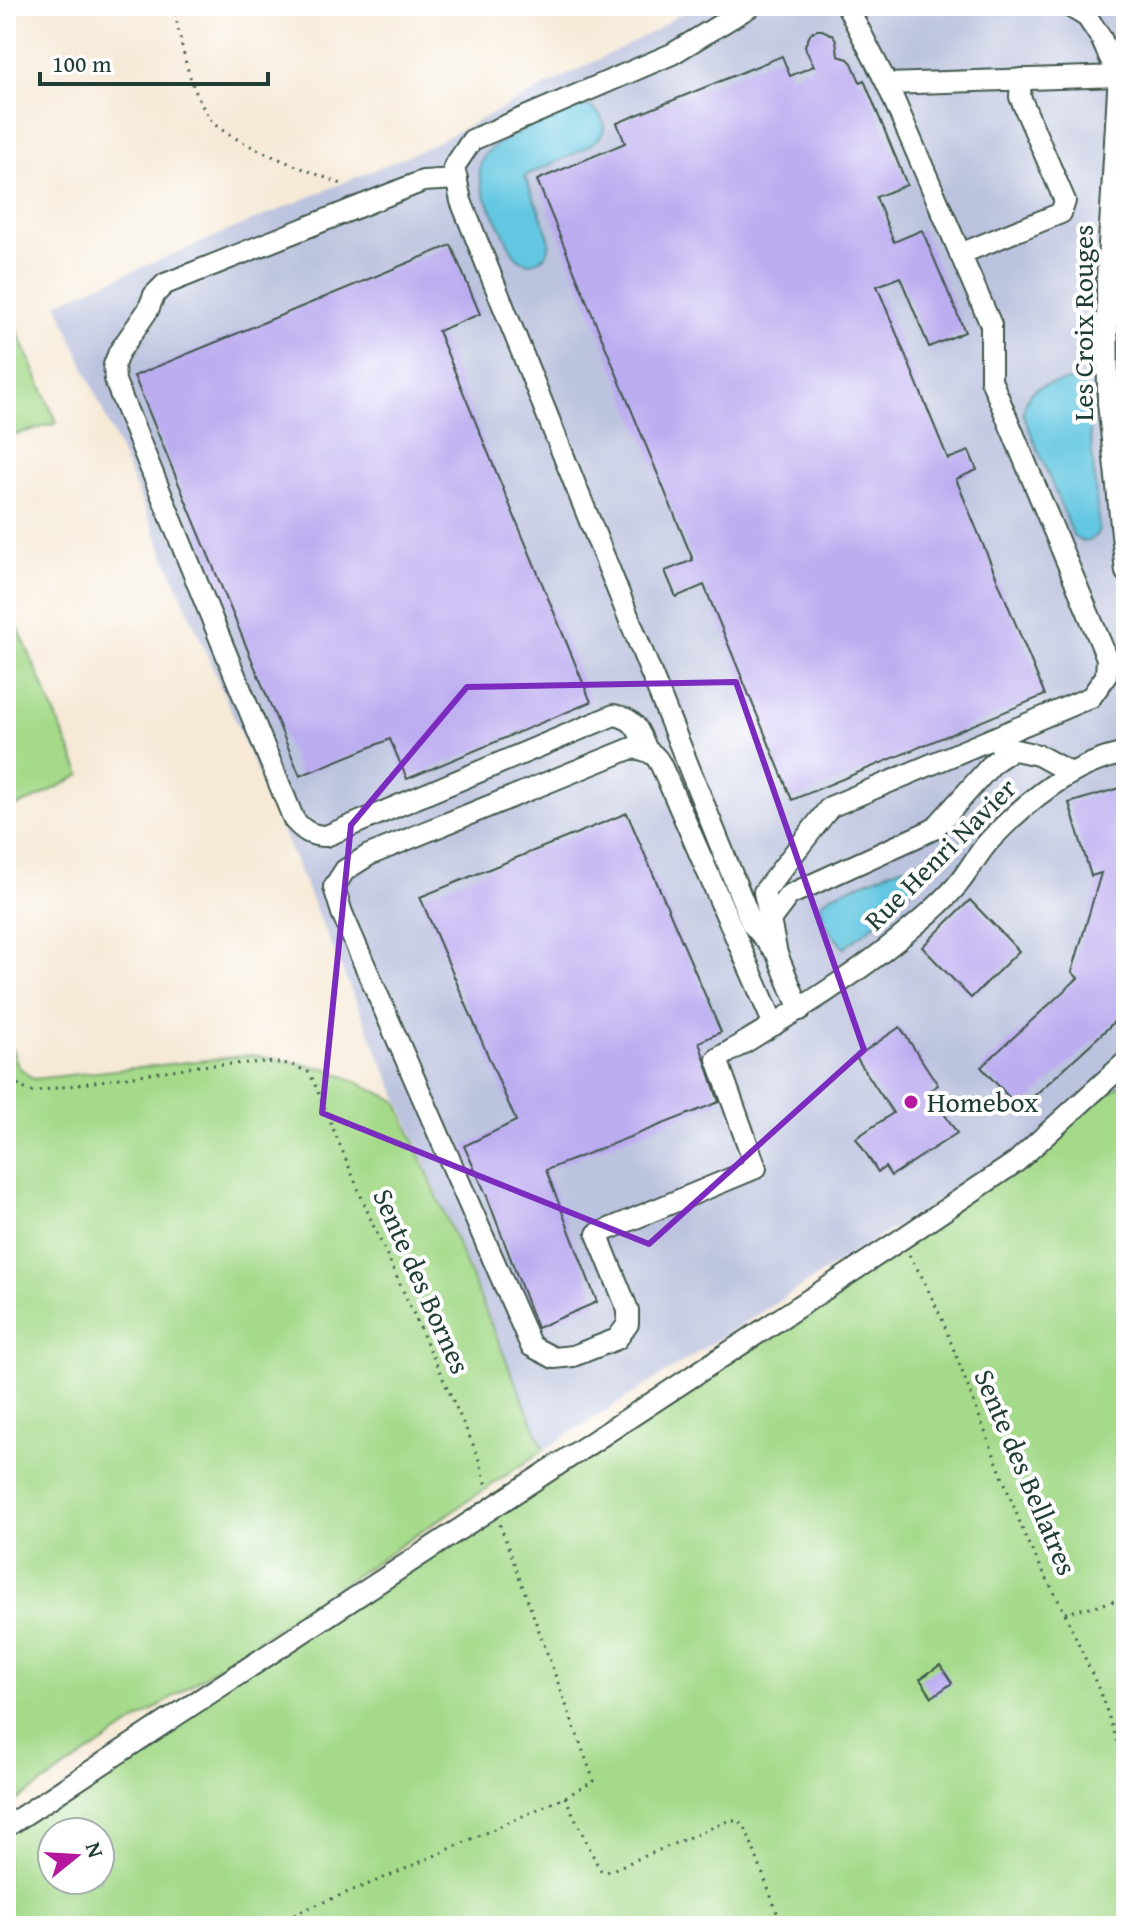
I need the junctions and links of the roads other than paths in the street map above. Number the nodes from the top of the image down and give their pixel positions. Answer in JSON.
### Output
{"nodes":[{"id":1,"x":751,"y":6,"type":"edge"},
{"id":2,"x":847,"y":6,"type":"edge"},
{"id":3,"x":1069,"y":6,"type":"edge"},
{"id":4,"x":1118,"y":74,"type":"junction"},
{"id":5,"x":1021,"y":79,"type":"junction"},
{"id":6,"x":887,"y":84,"type":"junction"},
{"id":7,"x":457,"y":179,"type":"junction"},
{"id":8,"x":960,"y":254,"type":"junction"},
{"id":9,"x":1117,"y":401,"type":"edge"},
{"id":10,"x":1124,"y":545,"type":"edge"},
{"id":11,"x":1126,"y":572,"type":"edge"},
{"id":12,"x":981,"y":743,"type":"junction"},
{"id":13,"x":647,"y":750,"type":"junction"},
{"id":14,"x":1012,"y":750,"type":"junction"},
{"id":15,"x":1126,"y":753,"type":"edge"},
{"id":16,"x":1071,"y":773,"type":"junction"},
{"id":17,"x":770,"y":920,"type":"junction"},
{"id":18,"x":777,"y":954,"type":"junction"},
{"id":19,"x":800,"y":1010,"type":"junction"},
{"id":20,"x":774,"y":1025,"type":"junction"},
{"id":21,"x":1123,"y":1066,"type":"edge"},
{"id":22,"x":6,"y":1827,"type":"edge"}],
"edges":[{"from":1,"to":7,"type":"street"},
{"from":2,"to":6,"type":"street"},
{"from":3,"to":4,"type":"street"},
{"from":4,"to":5,"type":"street"},
{"from":4,"to":9,"type":"street","name":"Les Croix Rouges"},
{"from":5,"to":6,"type":"street"},
{"from":5,"to":8,"type":"street"},
{"from":6,"to":8,"type":"street"},
{"from":7,"to":13,"type":"street"},
{"from":7,"to":18,"type":"street"},
{"from":8,"to":12,"type":"street"},
{"from":9,"to":10,"type":"street","name":"Les Croix Rouges"},
{"from":10,"to":11,"type":"street","name":"Les Croix Rouges"},
{"from":12,"to":14,"type":"street"},
{"from":12,"to":17,"type":"street"},
{"from":13,"to":20,"type":"street"},
{"from":13,"to":20,"type":"street","name":"Rue Henri Navier"},
{"from":14,"to":16,"type":"street"},
{"from":14,"to":17,"type":"street"},
{"from":15,"to":16,"type":"street","name":"Rue Henri Navier"},
{"from":16,"to":19,"type":"street","name":"Rue Henri Navier"},
{"from":17,"to":18,"type":"street"},
{"from":18,"to":19,"type":"street"},
{"from":19,"to":20,"type":"street","name":"Rue Henri Navier"},
{"from":21,"to":22,"type":"street"}]}
